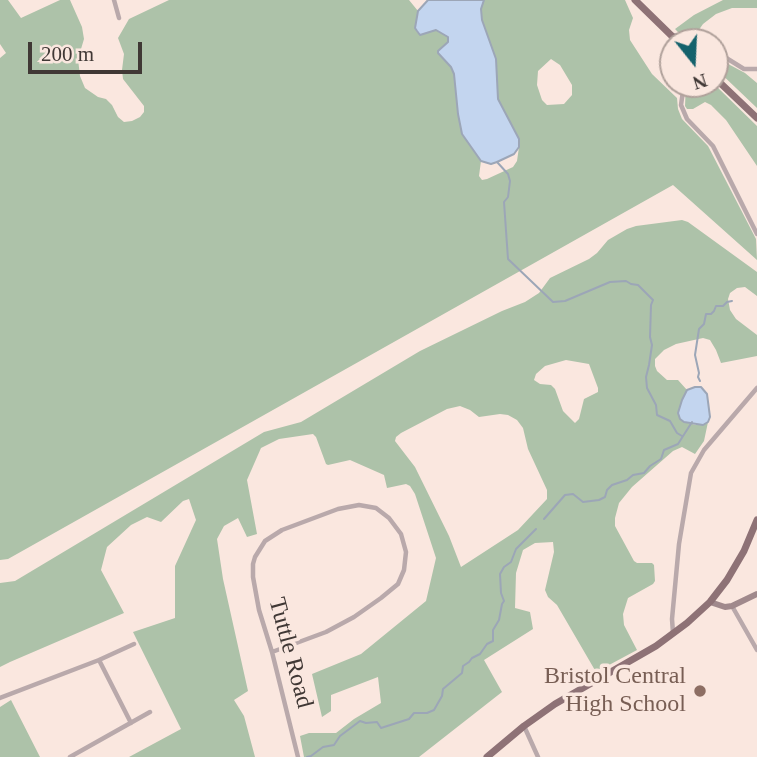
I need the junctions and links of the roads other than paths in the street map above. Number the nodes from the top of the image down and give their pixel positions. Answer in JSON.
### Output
{"nodes":[{"id":1,"x":114,"y":0,"type":"edge"},
{"id":2,"x":635,"y":0,"type":"edge"},
{"id":3,"x":119,"y":18,"type":"dead end"},
{"id":4,"x":664,"y":28,"type":"edge"},
{"id":5,"x":729,"y":60,"type":"edge"},
{"id":6,"x":757,"y":69,"type":"edge"},
{"id":7,"x":729,"y":91,"type":"edge"},
{"id":8,"x":682,"y":98,"type":"edge"},
{"id":9,"x":757,"y":118,"type":"edge"},
{"id":10,"x":757,"y":234,"type":"edge"},
{"id":11,"x":757,"y":388,"type":"edge"},
{"id":12,"x":757,"y":520,"type":"edge"},
{"id":13,"x":757,"y":594,"type":"edge"},
{"id":14,"x":710,"y":602,"type":"junction"},
{"id":15,"x":732,"y":606,"type":"junction"},
{"id":16,"x":673,"y":634,"type":"junction"},
{"id":17,"x":134,"y":644,"type":"dead end"},
{"id":18,"x":757,"y":650,"type":"edge"},
{"id":19,"x":272,"y":652,"type":"junction"},
{"id":20,"x":99,"y":660,"type":"junction"},
{"id":21,"x":0,"y":698,"type":"edge"},
{"id":22,"x":150,"y":712,"type":"dead end"},
{"id":23,"x":131,"y":723,"type":"junction"},
{"id":24,"x":524,"y":726,"type":"junction"},
{"id":25,"x":70,"y":757,"type":"edge"},
{"id":26,"x":299,"y":757,"type":"edge"},
{"id":27,"x":487,"y":757,"type":"edge"},
{"id":28,"x":538,"y":757,"type":"edge"}],
"edges":[{"from":1,"to":3,"type":"street"},
{"from":2,"to":4,"type":"main road"},
{"from":5,"to":6,"type":"street"},
{"from":7,"to":9,"type":"main road"},
{"from":8,"to":10,"type":"street"},
{"from":11,"to":16,"type":"street"},
{"from":12,"to":14,"type":"main road"},
{"from":13,"to":15,"type":"main road"},
{"from":14,"to":15,"type":"main road"},
{"from":14,"to":16,"type":"main road"},
{"from":15,"to":18,"type":"street"},
{"from":16,"to":24,"type":"main road"},
{"from":17,"to":20,"type":"street"},
{"from":19,"to":19,"type":"street","name":"Tuttle Road"},
{"from":19,"to":26,"type":"street","name":"Tuttle Road"},
{"from":20,"to":21,"type":"street"},
{"from":20,"to":23,"type":"street"},
{"from":22,"to":23,"type":"street"},
{"from":23,"to":25,"type":"street"},
{"from":24,"to":27,"type":"main road"},
{"from":24,"to":28,"type":"street"}]}
